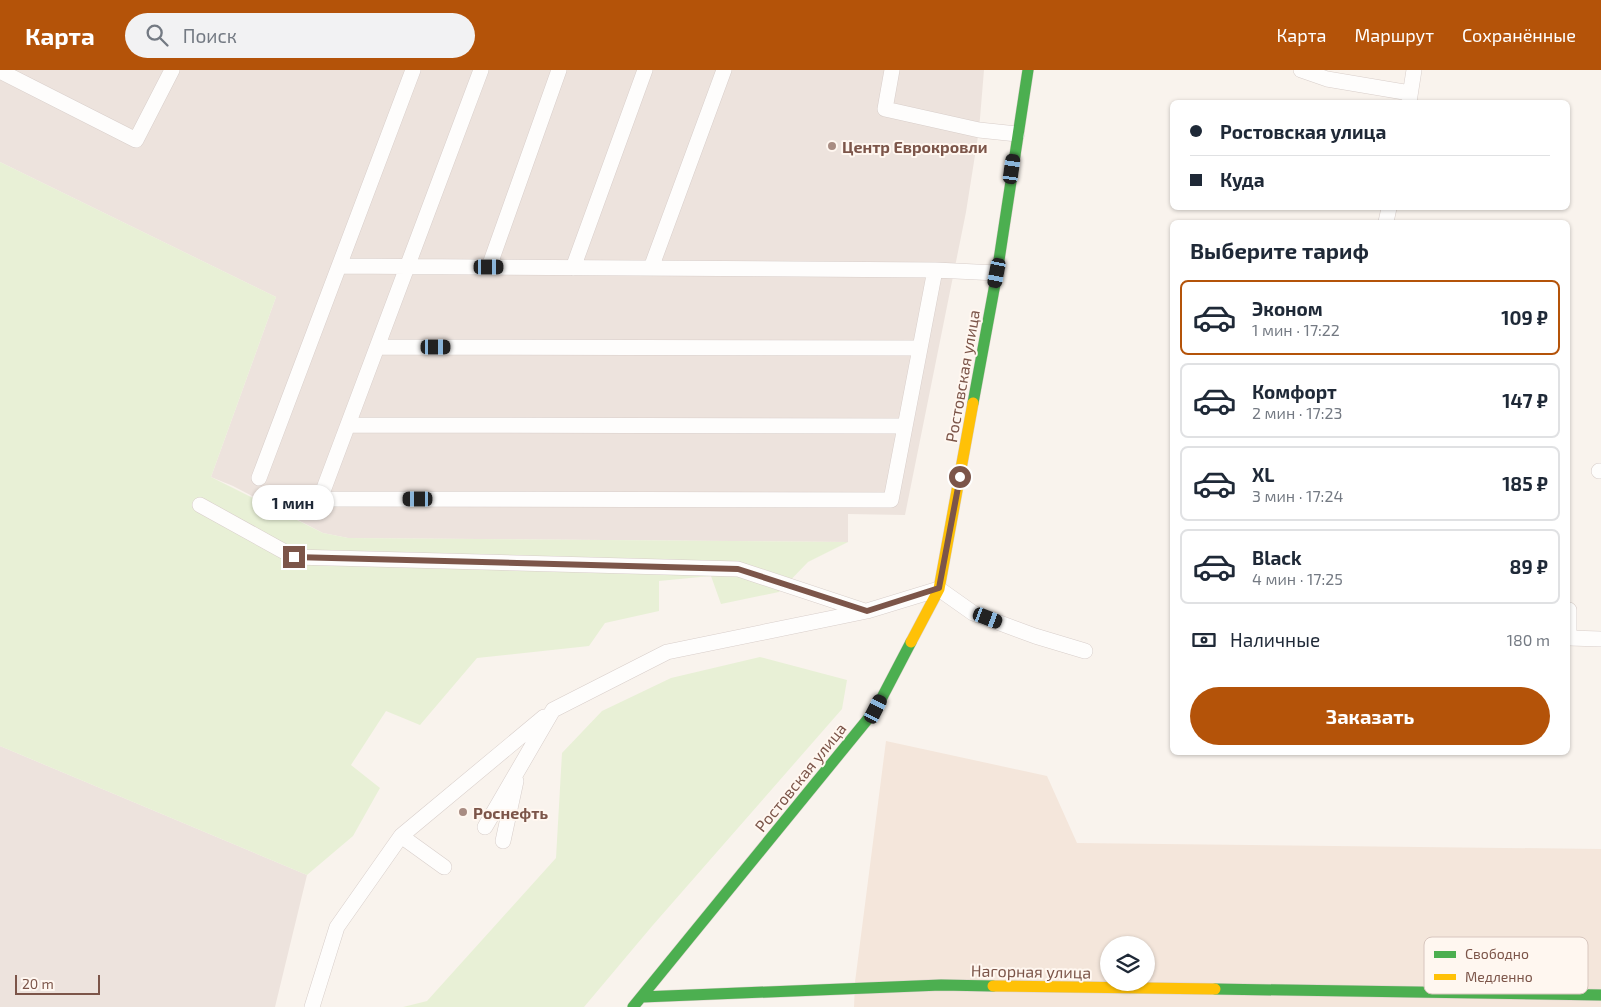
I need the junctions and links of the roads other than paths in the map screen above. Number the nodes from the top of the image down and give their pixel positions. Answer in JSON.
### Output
{"nodes":[{"id":1,"x":172,"y":70,"type":"edge"},
{"id":2,"x":413,"y":70,"type":"edge"},
{"id":3,"x":480,"y":70,"type":"edge"},
{"id":4,"x":560,"y":70,"type":"edge"},
{"id":5,"x":645,"y":70,"type":"edge"},
{"id":6,"x":724,"y":70,"type":"edge"},
{"id":7,"x":892,"y":70,"type":"edge"},
{"id":8,"x":1028,"y":70,"type":"edge"},
{"id":9,"x":1301,"y":70,"type":"edge"},
{"id":10,"x":1414,"y":70,"type":"edge"},
{"id":11,"x":0,"y":71,"type":"edge"},
{"id":12,"x":1410,"y":98,"type":"edge"},
{"id":13,"x":1018,"y":134,"type":"junction"},
{"id":14,"x":339,"y":266,"type":"junction"},
{"id":15,"x":408,"y":266,"type":"junction"},
{"id":16,"x":489,"y":267,"type":"junction"},
{"id":17,"x":573,"y":268,"type":"junction"},
{"id":18,"x":651,"y":268,"type":"junction"},
{"id":19,"x":936,"y":270,"type":"junction"},
{"id":20,"x":997,"y":273,"type":"junction"},
{"id":21,"x":377,"y":346,"type":"junction"},
{"id":22,"x":920,"y":348,"type":"junction"},
{"id":23,"x":348,"y":425,"type":"junction"},
{"id":24,"x":905,"y":426,"type":"junction"},
{"id":25,"x":259,"y":478,"type":"dead end"},
{"id":26,"x":200,"y":505,"type":"dead end"},
{"id":27,"x":939,"y":588,"type":"junction"},
{"id":28,"x":867,"y":611,"type":"junction"},
{"id":29,"x":1570,"y":638,"type":"edge"},
{"id":30,"x":1601,"y":639,"type":"edge"},
{"id":31,"x":1085,"y":651,"type":"dead end"},
{"id":32,"x":553,"y":710,"type":"junction"},
{"id":33,"x":519,"y":767,"type":"junction"},
{"id":34,"x":485,"y":827,"type":"dead end"},
{"id":35,"x":401,"y":836,"type":"junction"},
{"id":36,"x":503,"y":841,"type":"dead end"},
{"id":37,"x":444,"y":867,"type":"dead end"},
{"id":38,"x":1424,"y":993,"type":"edge"},
{"id":39,"x":1528,"y":994,"type":"edge"},
{"id":40,"x":1601,"y":995,"type":"edge"},
{"id":41,"x":642,"y":997,"type":"junction"},
{"id":42,"x":312,"y":1007,"type":"edge"},
{"id":43,"x":633,"y":1007,"type":"edge"}],
"edges":[{"from":1,"to":11,"type":"lane"},
{"from":2,"to":14,"type":"lane"},
{"from":3,"to":15,"type":"lane"},
{"from":4,"to":16,"type":"lane"},
{"from":5,"to":17,"type":"lane"},
{"from":6,"to":18,"type":"lane"},
{"from":7,"to":13,"type":"lane"},
{"from":8,"to":13,"type":"street","name":"Ростовская улица"},
{"from":9,"to":12,"type":"lane"},
{"from":10,"to":12,"type":"lane"},
{"from":13,"to":20,"type":"street","name":"Ростовская улица"},
{"from":14,"to":15,"type":"lane"},
{"from":14,"to":25,"type":"lane"},
{"from":15,"to":16,"type":"lane"},
{"from":15,"to":21,"type":"lane"},
{"from":16,"to":17,"type":"lane"},
{"from":17,"to":18,"type":"lane"},
{"from":18,"to":19,"type":"lane"},
{"from":19,"to":20,"type":"lane"},
{"from":19,"to":22,"type":"lane"},
{"from":20,"to":27,"type":"street","name":"Ростовская улица"},
{"from":21,"to":22,"type":"lane"},
{"from":21,"to":23,"type":"lane"},
{"from":22,"to":24,"type":"lane"},
{"from":23,"to":24,"type":"lane"},
{"from":23,"to":24,"type":"lane"},
{"from":26,"to":28,"type":"lane"},
{"from":27,"to":28,"type":"lane"},
{"from":27,"to":31,"type":"lane"},
{"from":27,"to":41,"type":"street","name":"Ростовская улица"},
{"from":28,"to":32,"type":"lane"},
{"from":29,"to":30,"type":"lane"},
{"from":32,"to":33,"type":"lane"},
{"from":32,"to":35,"type":"lane"},
{"from":33,"to":34,"type":"lane"},
{"from":33,"to":36,"type":"lane"},
{"from":35,"to":37,"type":"lane"},
{"from":35,"to":42,"type":"lane"},
{"from":38,"to":41,"type":"street","name":"Нагорная улица"},
{"from":39,"to":40,"type":"street","name":"Нагорная улица"},
{"from":41,"to":43,"type":"street","name":"Ростовская улица"}]}
